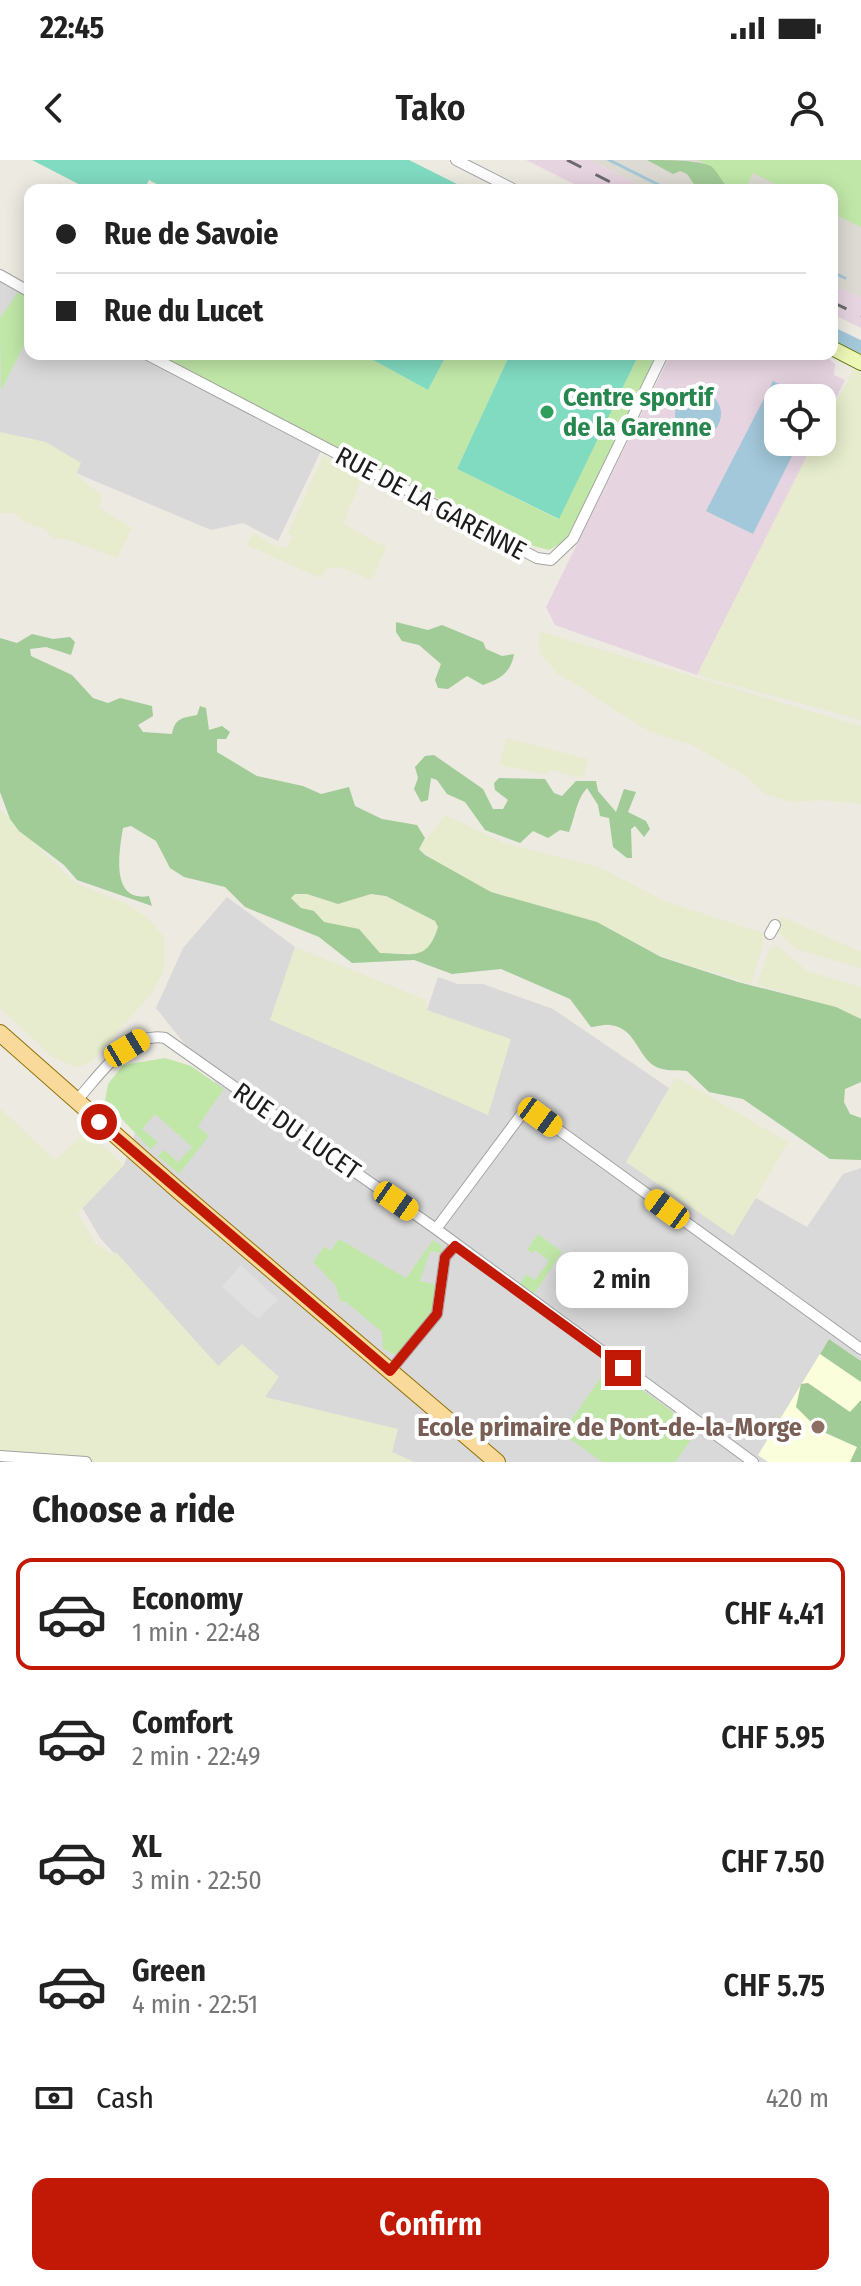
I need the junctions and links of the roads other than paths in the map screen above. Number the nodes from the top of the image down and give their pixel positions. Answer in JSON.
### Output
{"nodes":[{"id":1,"x":456,"y":160,"type":"edge"},
{"id":2,"x":503,"y":184,"type":"edge"},
{"id":3,"x":0,"y":275,"type":"edge"},
{"id":4,"x":24,"y":289,"type":"edge"},
{"id":5,"x":838,"y":351,"type":"edge"},
{"id":6,"x":158,"y":360,"type":"edge"},
{"id":7,"x":660,"y":360,"type":"edge"},
{"id":8,"x":861,"y":363,"type":"edge"},
{"id":9,"x":0,"y":1033,"type":"edge"},
{"id":10,"x":76,"y":1101,"type":"junction"},
{"id":11,"x":436,"y":1229,"type":"junction"},
{"id":12,"x":455,"y":1246,"type":"junction"},
{"id":13,"x":861,"y":1349,"type":"edge"},
{"id":14,"x":390,"y":1371,"type":"junction"},
{"id":15,"x":0,"y":1456,"type":"edge"},
{"id":16,"x":86,"y":1462,"type":"edge"},
{"id":17,"x":497,"y":1462,"type":"edge"},
{"id":18,"x":753,"y":1462,"type":"edge"}],
"edges":[{"from":1,"to":2,"type":"street"},
{"from":3,"to":4,"type":"street"},
{"from":5,"to":8,"type":"street"},
{"from":6,"to":7,"type":"street","name":"RUE DE LA GARENNE"},
{"from":9,"to":10,"type":"main road"},
{"from":10,"to":11,"type":"street","name":"RUE DU LUCET"},
{"from":10,"to":14,"type":"main road"},
{"from":11,"to":12,"type":"street","name":"RUE DU LUCET"},
{"from":11,"to":13,"type":"street"},
{"from":12,"to":14,"type":"street"},
{"from":12,"to":18,"type":"street","name":"RUE DU LUCET"},
{"from":14,"to":17,"type":"main road"},
{"from":15,"to":16,"type":"street"}]}
